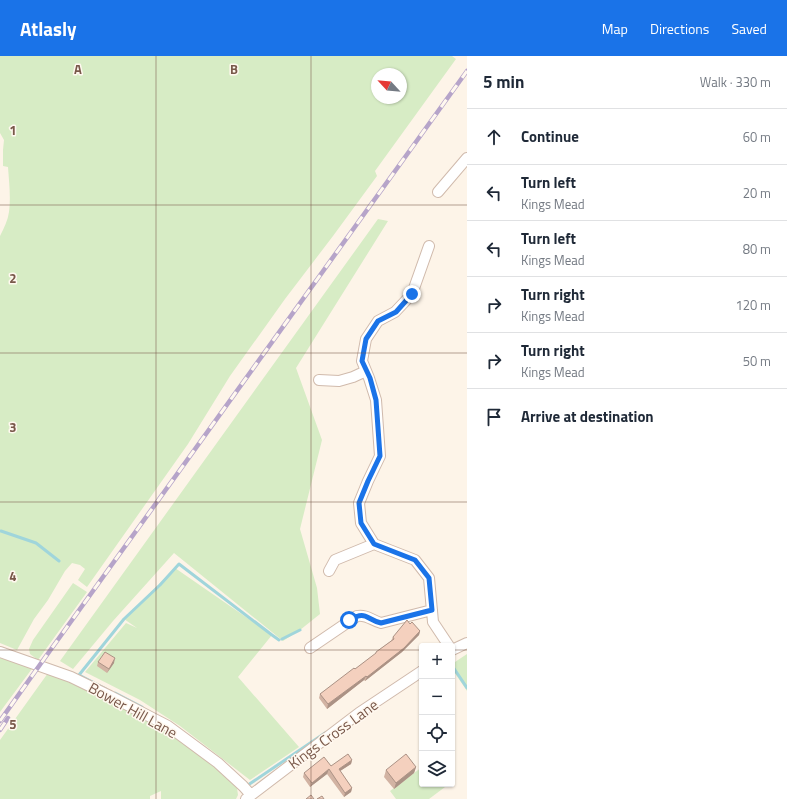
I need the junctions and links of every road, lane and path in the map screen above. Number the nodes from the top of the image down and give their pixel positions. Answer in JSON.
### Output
{"nodes":[{"id":1,"x":467,"y":158,"type":"edge"},
{"id":2,"x":438,"y":192,"type":"dead end"},
{"id":3,"x":430,"y":246,"type":"dead end"},
{"id":4,"x":366,"y":371,"type":"junction"},
{"id":5,"x":319,"y":380,"type":"dead end"},
{"id":6,"x":374,"y":544,"type":"junction"},
{"id":7,"x":329,"y":571,"type":"dead end"},
{"id":8,"x":432,"y":610,"type":"junction"},
{"id":9,"x":447,"y":643,"type":"edge"},
{"id":10,"x":467,"y":643,"type":"edge"},
{"id":11,"x":310,"y":648,"type":"dead end"},
{"id":12,"x":455,"y":649,"type":"edge"},
{"id":13,"x":0,"y":652,"type":"edge"},
{"id":14,"x":419,"y":673,"type":"edge"},
{"id":15,"x":248,"y":797,"type":"edge"}],
"edges":[{"from":1,"to":2,"type":"street"},
{"from":3,"to":4,"type":"street"},
{"from":4,"to":5,"type":"street"},
{"from":4,"to":6,"type":"street"},
{"from":6,"to":7,"type":"street"},
{"from":6,"to":8,"type":"street"},
{"from":8,"to":9,"type":"street"},
{"from":8,"to":11,"type":"street"},
{"from":10,"to":12,"type":"street"},
{"from":13,"to":15,"type":"street","name":"Bower Hill Lane"},
{"from":14,"to":15,"type":"street","name":"Kings Cross Lane"}]}
